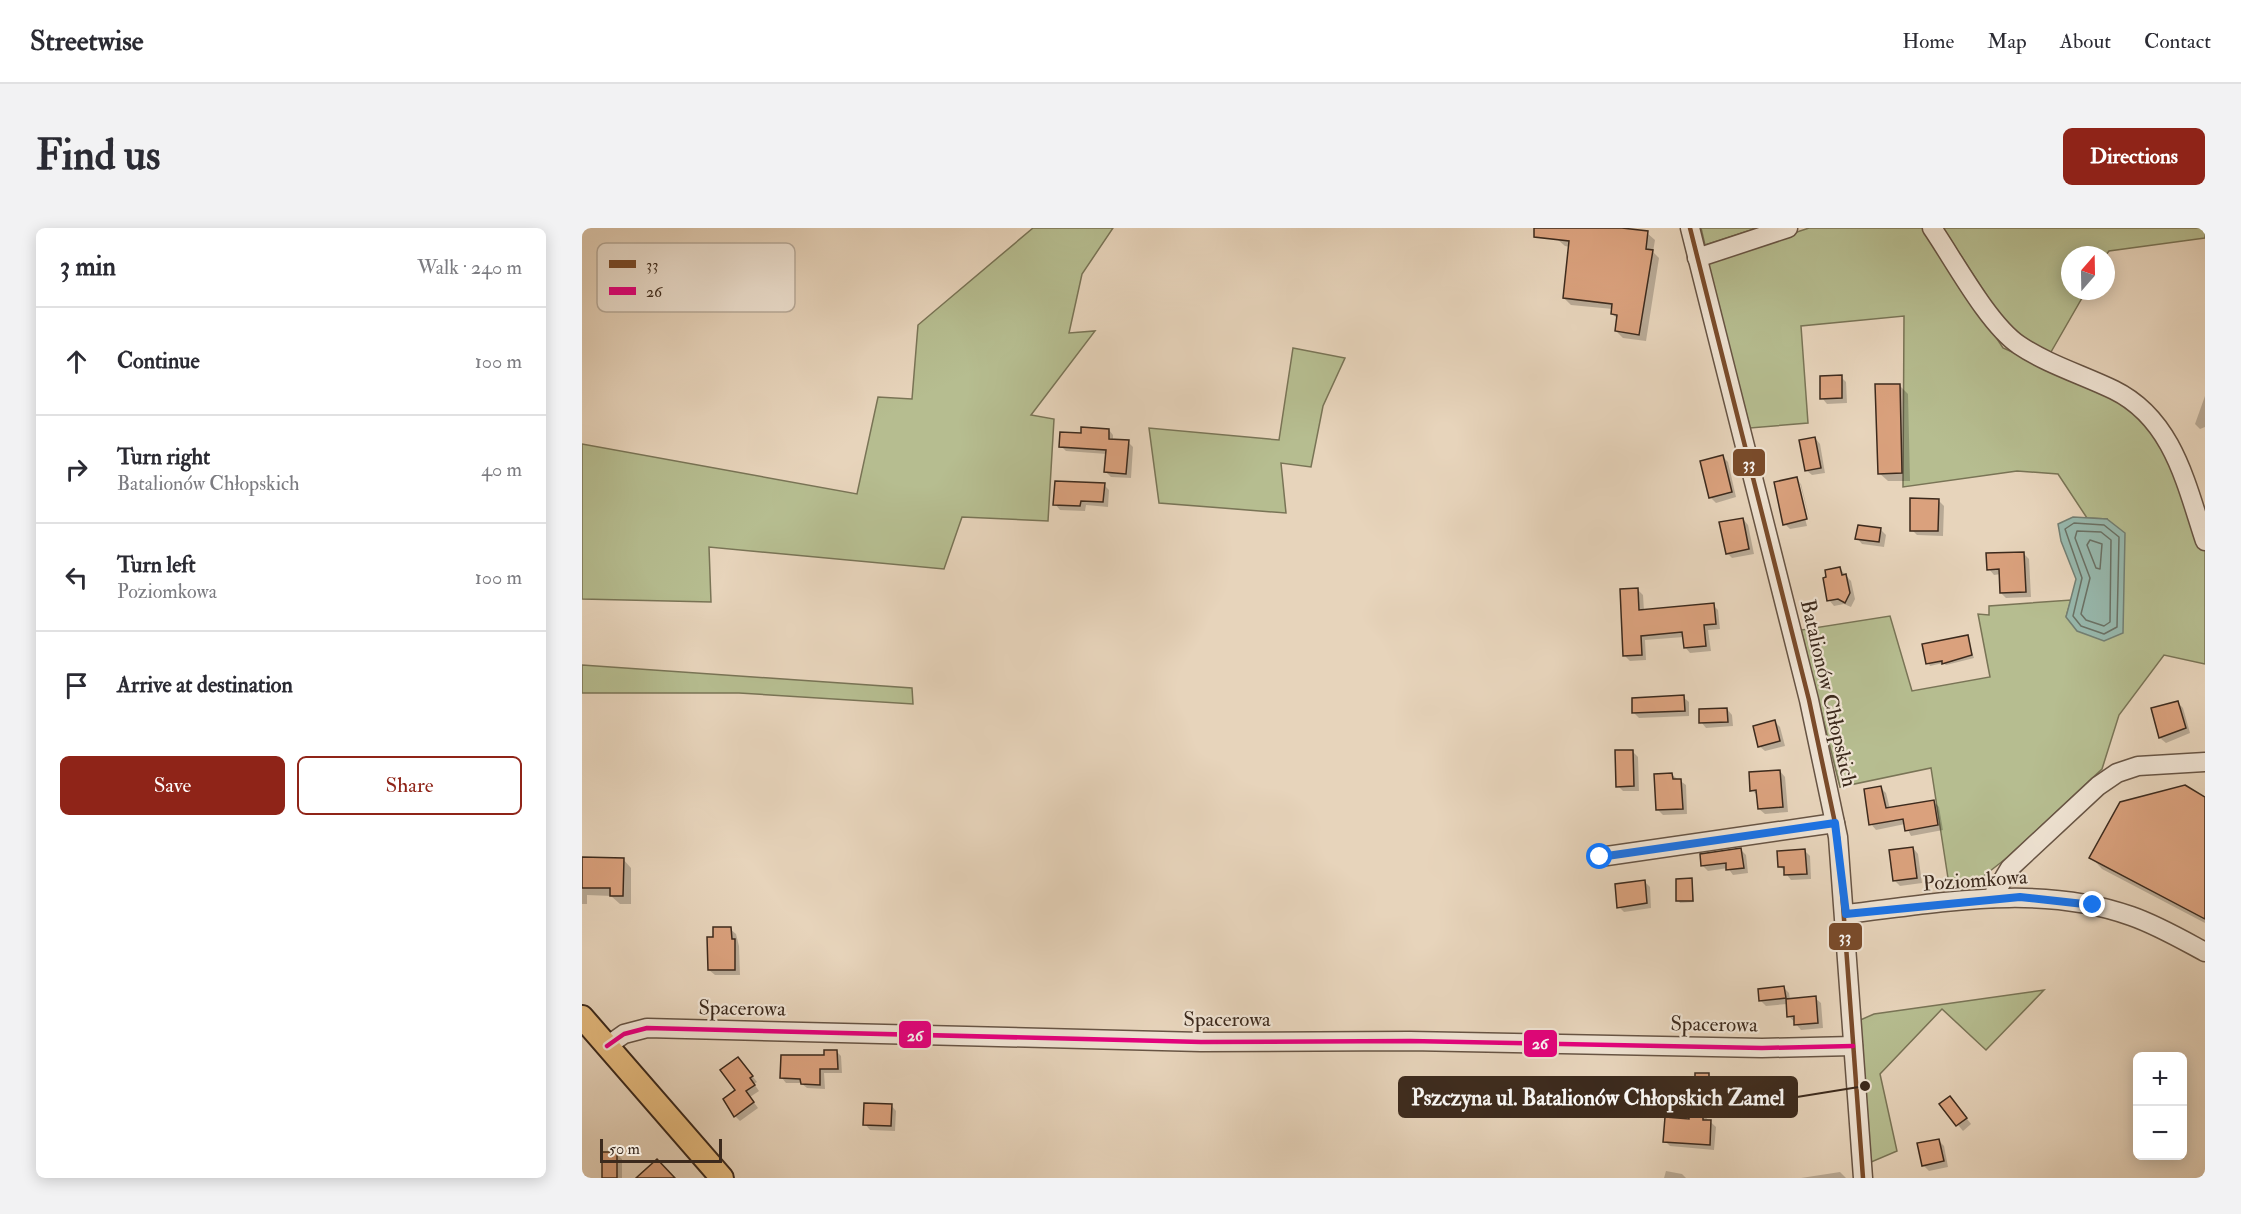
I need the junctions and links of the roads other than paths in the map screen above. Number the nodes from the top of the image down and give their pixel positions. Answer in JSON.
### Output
{"nodes":[{"id":1,"x":1690,"y":228,"type":"edge"},
{"id":2,"x":1788,"y":228,"type":"edge"},
{"id":3,"x":1932,"y":228,"type":"edge"},
{"id":4,"x":1697,"y":258,"type":"junction"},
{"id":5,"x":2205,"y":541,"type":"edge"},
{"id":6,"x":2205,"y":762,"type":"edge"},
{"id":7,"x":1835,"y":823,"type":"junction"},
{"id":8,"x":1600,"y":857,"type":"dead end"},
{"id":9,"x":1992,"y":898,"type":"junction"},
{"id":10,"x":1846,"y":914,"type":"junction"},
{"id":11,"x":2205,"y":952,"type":"edge"},
{"id":12,"x":582,"y":1017,"type":"edge"},
{"id":13,"x":607,"y":1046,"type":"junction"},
{"id":14,"x":1853,"y":1046,"type":"junction"},
{"id":15,"x":722,"y":1178,"type":"edge"},
{"id":16,"x":1863,"y":1178,"type":"edge"}],
"edges":[{"from":1,"to":4,"type":"street","name":"Batalionów Chłopskich"},
{"from":2,"to":4,"type":"street"},
{"from":3,"to":5,"type":"street"},
{"from":4,"to":7,"type":"street","name":"Batalionów Chłopskich"},
{"from":6,"to":9,"type":"street"},
{"from":7,"to":8,"type":"street"},
{"from":7,"to":10,"type":"street","name":"Batalionów Chłopskich"},
{"from":9,"to":10,"type":"street","name":"Poziomkowa"},
{"from":9,"to":11,"type":"street","name":"Poziomkowa"},
{"from":10,"to":14,"type":"street","name":"Batalionów Chłopskich"},
{"from":12,"to":13,"type":"main road"},
{"from":13,"to":14,"type":"street","name":"Spacerowa"},
{"from":13,"to":15,"type":"main road"},
{"from":14,"to":16,"type":"street","name":"Batalionów Chłopskich"}]}
